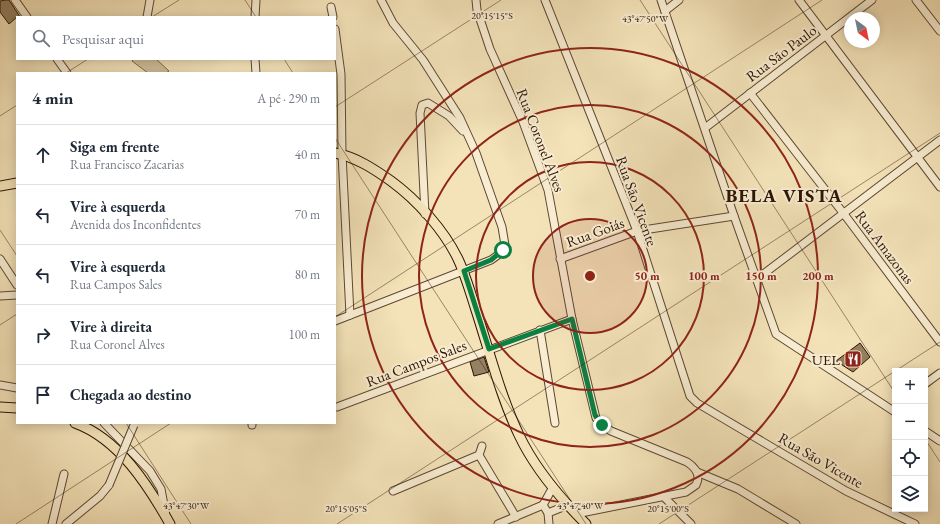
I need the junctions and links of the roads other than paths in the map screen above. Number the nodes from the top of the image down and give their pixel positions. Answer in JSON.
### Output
{"nodes":[{"id":1,"x":15,"y":0,"type":"edge"},
{"id":2,"x":150,"y":0,"type":"edge"},
{"id":3,"x":256,"y":0,"type":"edge"},
{"id":4,"x":381,"y":0,"type":"edge"},
{"id":5,"x":476,"y":0,"type":"edge"},
{"id":6,"x":545,"y":0,"type":"edge"},
{"id":7,"x":662,"y":0,"type":"edge"},
{"id":8,"x":679,"y":0,"type":"edge"},
{"id":9,"x":798,"y":0,"type":"edge"},
{"id":10,"x":872,"y":0,"type":"edge"},
{"id":11,"x":916,"y":0,"type":"edge"},
{"id":12,"x":331,"y":7,"type":"dead end"},
{"id":13,"x":665,"y":11,"type":"junction"},
{"id":14,"x":26,"y":16,"type":"edge"},
{"id":15,"x":147,"y":16,"type":"edge"},
{"id":16,"x":255,"y":16,"type":"edge"},
{"id":17,"x":333,"y":16,"type":"edge"},
{"id":18,"x":940,"y":31,"type":"edge"},
{"id":19,"x":336,"y":36,"type":"edge"},
{"id":20,"x":825,"y":36,"type":"junction"},
{"id":21,"x":58,"y":60,"type":"edge"},
{"id":22,"x":255,"y":60,"type":"edge"},
{"id":23,"x":66,"y":72,"type":"edge"},
{"id":24,"x":256,"y":72,"type":"edge"},
{"id":25,"x":750,"y":93,"type":"junction"},
{"id":26,"x":705,"y":128,"type":"junction"},
{"id":27,"x":469,"y":137,"type":"junction"},
{"id":28,"x":940,"y":140,"type":"edge"},
{"id":29,"x":338,"y":154,"type":"edge"},
{"id":30,"x":918,"y":158,"type":"junction"},
{"id":31,"x":16,"y":183,"type":"edge"},
{"id":32,"x":0,"y":186,"type":"edge"},
{"id":33,"x":940,"y":187,"type":"edge"},
{"id":34,"x":425,"y":214,"type":"junction"},
{"id":35,"x":844,"y":214,"type":"junction"},
{"id":36,"x":734,"y":216,"type":"junction"},
{"id":37,"x":636,"y":231,"type":"junction"},
{"id":38,"x":0,"y":259,"type":"edge"},
{"id":39,"x":560,"y":259,"type":"junction"},
{"id":40,"x":464,"y":271,"type":"junction"},
{"id":41,"x":757,"y":279,"type":"junction"},
{"id":42,"x":16,"y":283,"type":"edge"},
{"id":43,"x":16,"y":295,"type":"edge"},
{"id":44,"x":0,"y":296,"type":"edge"},
{"id":45,"x":350,"y":315,"type":"junction"},
{"id":46,"x":572,"y":319,"type":"junction"},
{"id":47,"x":336,"y":321,"type":"edge"},
{"id":48,"x":540,"y":330,"type":"junction"},
{"id":49,"x":940,"y":342,"type":"edge"},
{"id":50,"x":489,"y":349,"type":"junction"},
{"id":51,"x":940,"y":373,"type":"edge"},
{"id":52,"x":928,"y":382,"type":"edge"},
{"id":53,"x":0,"y":385,"type":"edge"},
{"id":54,"x":16,"y":388,"type":"edge"},
{"id":55,"x":0,"y":407,"type":"edge"},
{"id":56,"x":337,"y":407,"type":"dead end"},
{"id":57,"x":16,"y":408,"type":"edge"},
{"id":58,"x":892,"y":408,"type":"edge"},
{"id":59,"x":105,"y":424,"type":"edge"},
{"id":60,"x":135,"y":424,"type":"edge"},
{"id":61,"x":555,"y":424,"type":"dead end"},
{"id":62,"x":85,"y":425,"type":"edge"},
{"id":63,"x":928,"y":433,"type":"edge"},
{"id":64,"x":940,"y":441,"type":"edge"},
{"id":65,"x":482,"y":446,"type":"dead end"},
{"id":66,"x":479,"y":455,"type":"junction"},
{"id":67,"x":697,"y":472,"type":"junction"},
{"id":68,"x":64,"y":474,"type":"dead end"},
{"id":69,"x":553,"y":487,"type":"junction"},
{"id":70,"x":393,"y":491,"type":"dead end"},
{"id":71,"x":663,"y":496,"type":"junction"},
{"id":72,"x":543,"y":505,"type":"junction"},
{"id":73,"x":568,"y":505,"type":"junction"},
{"id":74,"x":548,"y":513,"type":"junction"},
{"id":75,"x":576,"y":514,"type":"junction"},
{"id":76,"x":516,"y":517,"type":"junction"},
{"id":77,"x":169,"y":521,"type":"edge"},
{"id":78,"x":52,"y":524,"type":"edge"},
{"id":79,"x":66,"y":524,"type":"edge"},
{"id":80,"x":498,"y":524,"type":"edge"},
{"id":81,"x":549,"y":524,"type":"edge"},
{"id":82,"x":586,"y":524,"type":"edge"},
{"id":83,"x":691,"y":524,"type":"edge"},
{"id":84,"x":796,"y":524,"type":"edge"},
{"id":85,"x":915,"y":524,"type":"edge"}],
"edges":[{"from":1,"to":14,"type":"street"},
{"from":2,"to":15,"type":"street"},
{"from":3,"to":16,"type":"street"},
{"from":4,"to":27,"type":"street"},
{"from":5,"to":39,"type":"street","name":"Rua Coronel Alves"},
{"from":6,"to":37,"type":"street","name":"Rua São Vicente"},
{"from":7,"to":13,"type":"street"},
{"from":8,"to":13,"type":"street"},
{"from":9,"to":20,"type":"street"},
{"from":10,"to":20,"type":"street","name":"Rua São Paulo"},
{"from":11,"to":18,"type":"street"},
{"from":12,"to":17,"type":"street"},
{"from":13,"to":26,"type":"street"},
{"from":19,"to":29,"type":"street"},
{"from":20,"to":25,"type":"street","name":"Rua São Paulo"},
{"from":20,"to":30,"type":"street"},
{"from":21,"to":23,"type":"street"},
{"from":22,"to":24,"type":"street"},
{"from":25,"to":26,"type":"street","name":"Rua São Paulo"},
{"from":25,"to":35,"type":"street","name":"Rua Amazonas"},
{"from":26,"to":36,"type":"street"},
{"from":27,"to":34,"type":"street"},
{"from":27,"to":40,"type":"street"},
{"from":28,"to":30,"type":"street"},
{"from":29,"to":34,"type":"main road"},
{"from":29,"to":45,"type":"street"},
{"from":30,"to":33,"type":"street"},
{"from":30,"to":35,"type":"street"},
{"from":31,"to":32,"type":"main road"},
{"from":34,"to":40,"type":"main road"},
{"from":35,"to":41,"type":"street"},
{"from":35,"to":49,"type":"street","name":"Rua Amazonas"},
{"from":36,"to":37,"type":"street","name":"Rua Goiás"},
{"from":36,"to":41,"type":"street"},
{"from":37,"to":39,"type":"street","name":"Rua Goiás"},
{"from":37,"to":85,"type":"street","name":"Rua São Vicente"},
{"from":38,"to":42,"type":"street"},
{"from":39,"to":46,"type":"street","name":"Rua Coronel Alves"},
{"from":40,"to":45,"type":"street"},
{"from":40,"to":50,"type":"main road"},
{"from":41,"to":58,"type":"street"},
{"from":43,"to":44,"type":"street"},
{"from":45,"to":47,"type":"street"},
{"from":46,"to":48,"type":"street","name":"Rua Campos Sales"},
{"from":46,"to":67,"type":"street","name":"Rua Coronel Alves"},
{"from":48,"to":50,"type":"street","name":"Rua Campos Sales"},
{"from":48,"to":61,"type":"street"},
{"from":50,"to":56,"type":"street","name":"Rua Campos Sales"},
{"from":50,"to":69,"type":"main road"},
{"from":51,"to":52,"type":"street"},
{"from":53,"to":54,"type":"street"},
{"from":55,"to":57,"type":"main road"},
{"from":59,"to":77,"type":"street"},
{"from":60,"to":79,"type":"street","bridge":true},
{"from":62,"to":77,"type":"main road"},
{"from":63,"to":64,"type":"street"},
{"from":65,"to":66,"type":"street"},
{"from":66,"to":70,"type":"street"},
{"from":66,"to":76,"type":"street"},
{"from":67,"to":71,"type":"street"},
{"from":67,"to":84,"type":"street"},
{"from":68,"to":78,"type":"street"},
{"from":69,"to":72,"type":"street"},
{"from":69,"to":73,"type":"main road"},
{"from":71,"to":75,"type":"street"},
{"from":71,"to":83,"type":"street"},
{"from":72,"to":74,"type":"street"},
{"from":72,"to":76,"type":"street"},
{"from":73,"to":74,"type":"street"},
{"from":73,"to":75,"type":"main road"},
{"from":74,"to":81,"type":"street"},
{"from":75,"to":82,"type":"main road"},
{"from":76,"to":80,"type":"street"}]}
